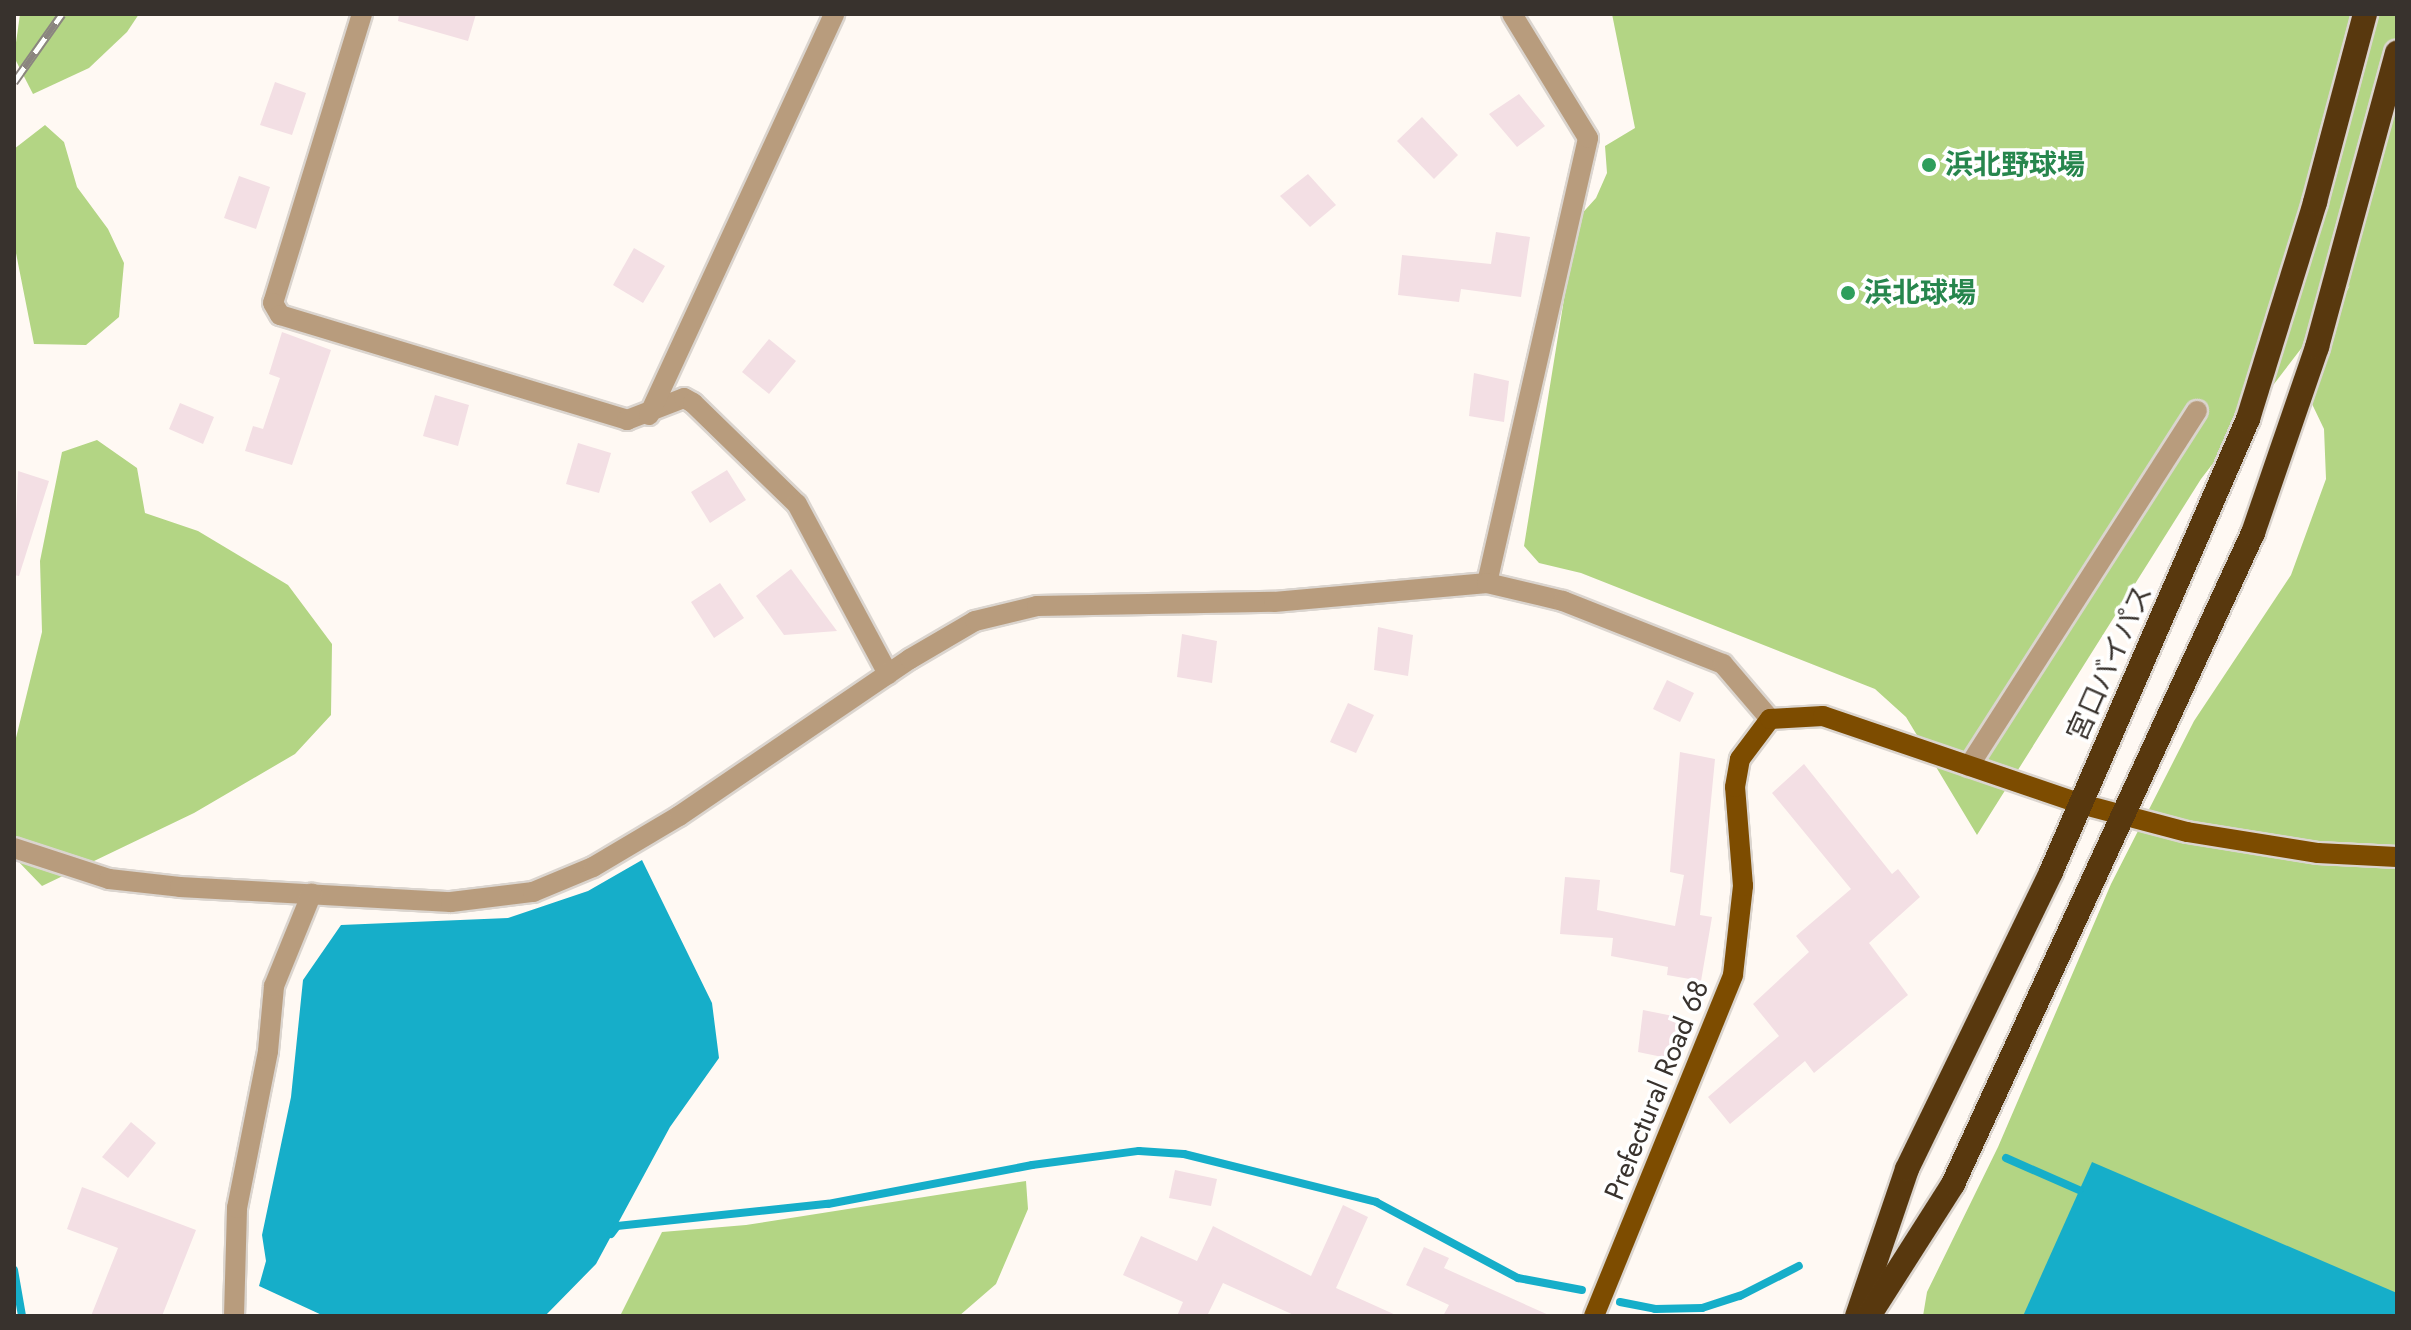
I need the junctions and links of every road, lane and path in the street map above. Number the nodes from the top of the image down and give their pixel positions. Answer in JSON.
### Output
{"nodes":[{"id":1,"x":362,"y":14,"type":"edge"},
{"id":2,"x":834,"y":14,"type":"edge"},
{"id":3,"x":1512,"y":14,"type":"edge"},
{"id":4,"x":2365,"y":14,"type":"edge"},
{"id":5,"x":2397,"y":53,"type":"edge"},
{"id":6,"x":2197,"y":411,"type":"dead end"},
{"id":7,"x":649,"y":415,"type":"junction"},
{"id":8,"x":1487,"y":583,"type":"junction"},
{"id":9,"x":888,"y":674,"type":"junction"},
{"id":10,"x":1770,"y":719,"type":"junction"},
{"id":11,"x":1969,"y":766,"type":"junction"},
{"id":12,"x":2081,"y":804,"type":"junction"},
{"id":13,"x":2125,"y":813,"type":"junction"},
{"id":14,"x":14,"y":848,"type":"edge"},
{"id":15,"x":2397,"y":857,"type":"edge"},
{"id":16,"x":312,"y":893,"type":"junction"},
{"id":17,"x":234,"y":1316,"type":"edge"},
{"id":18,"x":1594,"y":1316,"type":"edge"},
{"id":19,"x":1857,"y":1316,"type":"edge"},
{"id":20,"x":1869,"y":1316,"type":"edge"}],
"edges":[{"from":1,"to":7,"type":"street"},
{"from":2,"to":7,"type":"street"},
{"from":3,"to":8,"type":"street"},
{"from":4,"to":12,"type":"highway","name":"宮口バイパス"},
{"from":5,"to":13,"type":"highway"},
{"from":6,"to":11,"type":"street"},
{"from":7,"to":9,"type":"street"},
{"from":8,"to":9,"type":"street"},
{"from":8,"to":10,"type":"street"},
{"from":9,"to":16,"type":"street"},
{"from":10,"to":11,"type":"main road"},
{"from":10,"to":18,"type":"main road","name":"Prefectural Road 68"},
{"from":11,"to":12,"type":"main road"},
{"from":12,"to":13,"type":"main road"},
{"from":12,"to":19,"type":"highway","name":"宮口バイパス"},
{"from":13,"to":15,"type":"main road"},
{"from":13,"to":20,"type":"highway"},
{"from":14,"to":16,"type":"street"},
{"from":16,"to":17,"type":"street"}]}
